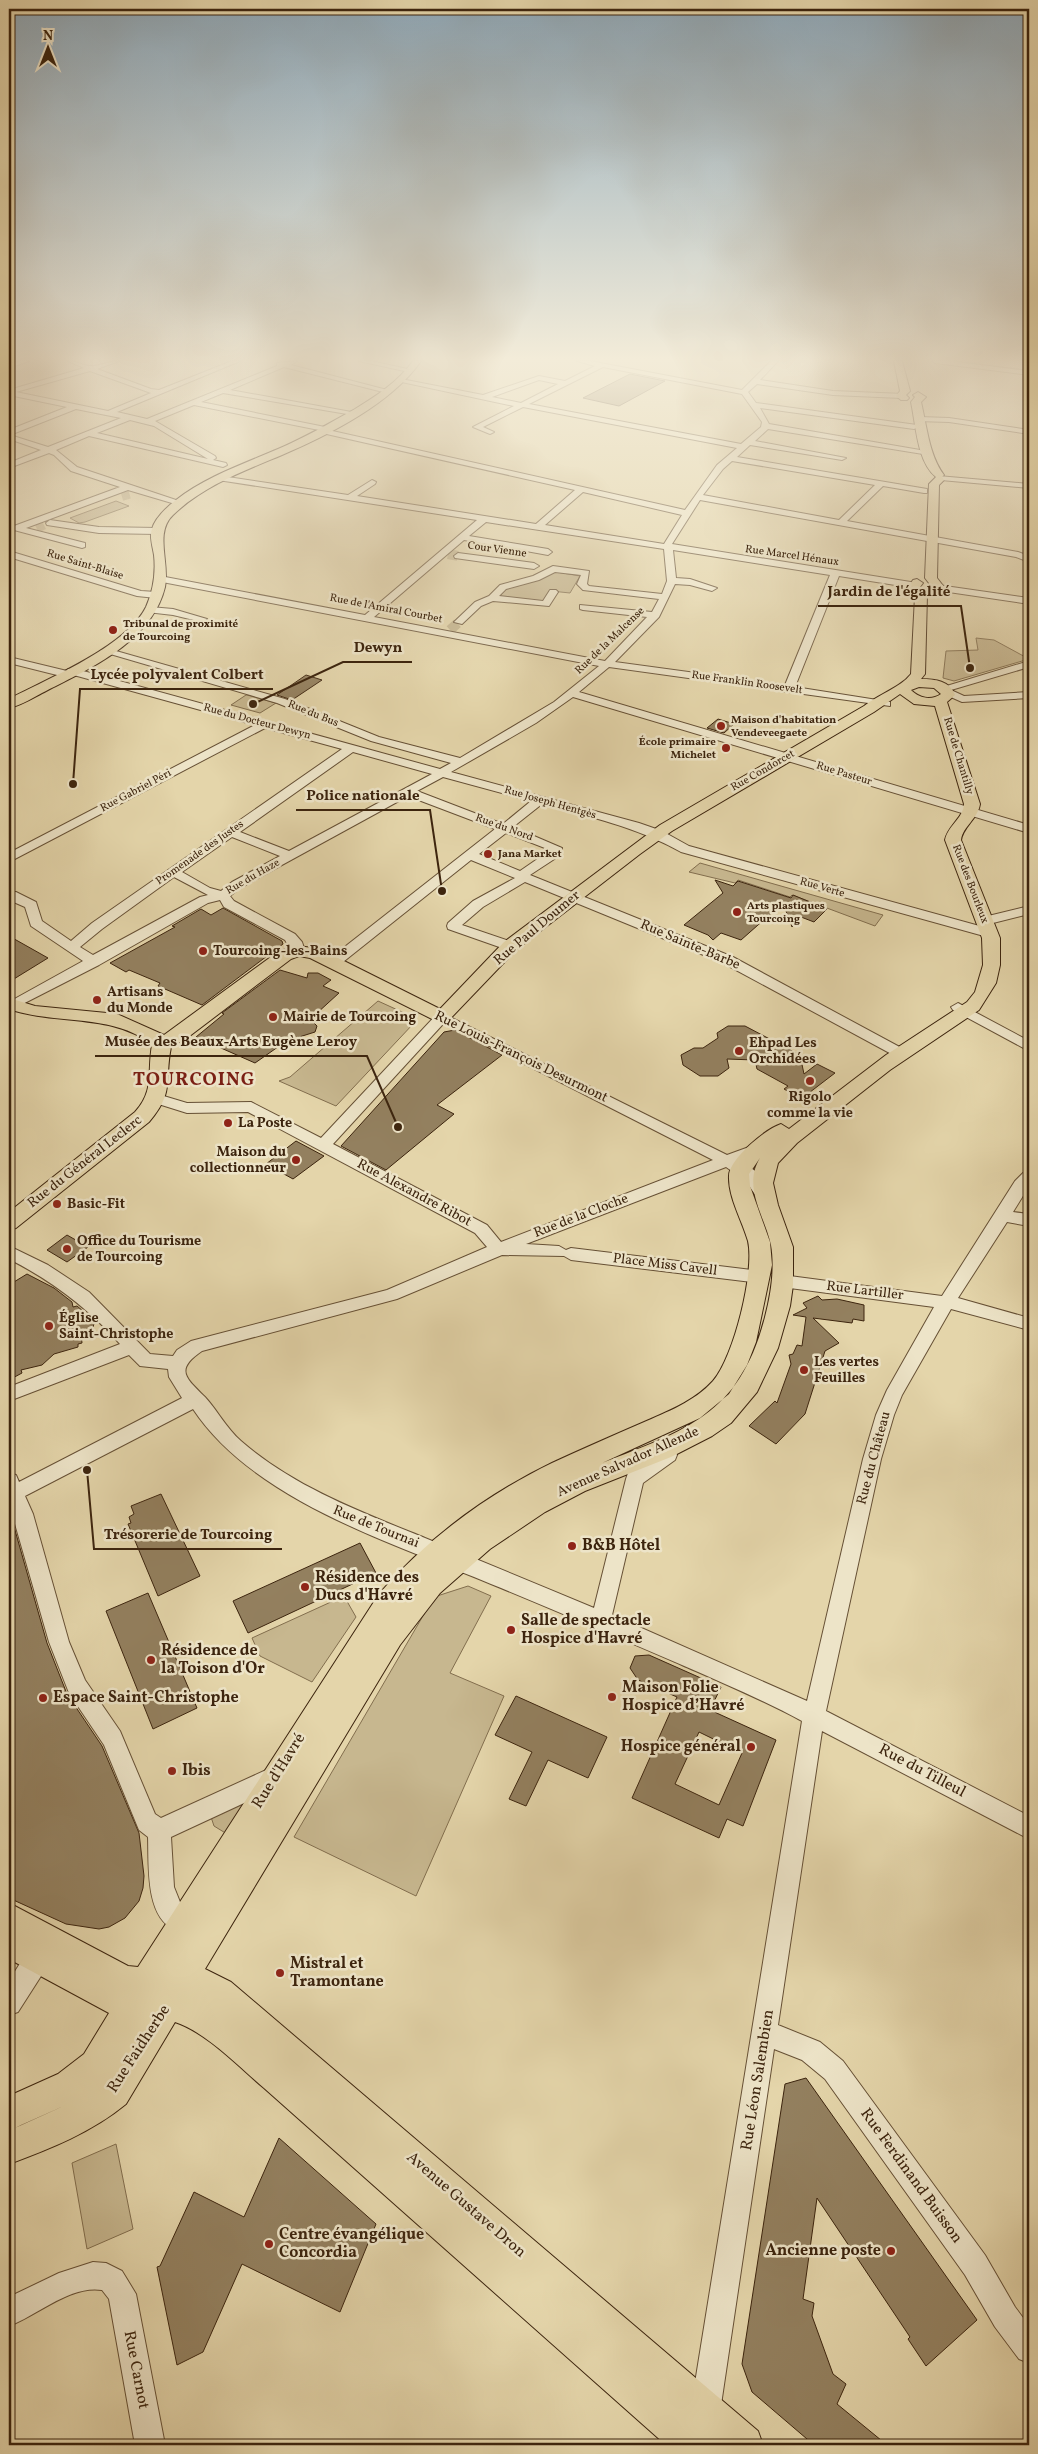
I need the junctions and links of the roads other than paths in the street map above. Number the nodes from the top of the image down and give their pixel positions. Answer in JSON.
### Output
{"nodes":[{"id":1,"x":93,"y":476,"type":"edge"},
{"id":2,"x":228,"y":476,"type":"edge"},
{"id":3,"x":523,"y":476,"type":"edge"},
{"id":4,"x":713,"y":476,"type":"edge"},
{"id":5,"x":827,"y":476,"type":"edge"},
{"id":6,"x":923,"y":476,"type":"edge"},
{"id":7,"x":937,"y":476,"type":"edge"},
{"id":8,"x":222,"y":478,"type":"junction"},
{"id":9,"x":939,"y":478,"type":"junction"},
{"id":10,"x":923,"y":479,"type":"junction"},
{"id":11,"x":372,"y":482,"type":"dead end"},
{"id":12,"x":880,"y":485,"type":"junction"},
{"id":13,"x":1029,"y":486,"type":"edge"},
{"id":14,"x":582,"y":489,"type":"junction"},
{"id":15,"x":133,"y":491,"type":"junction"},
{"id":16,"x":122,"y":497,"type":"tunnel mouth"},
{"id":17,"x":698,"y":497,"type":"junction"},
{"id":18,"x":349,"y":498,"type":"junction"},
{"id":19,"x":179,"y":504,"type":"junction"},
{"id":20,"x":687,"y":513,"type":"junction"},
{"id":21,"x":484,"y":519,"type":"junction"},
{"id":22,"x":841,"y":523,"type":"junction"},
{"id":23,"x":538,"y":527,"type":"junction"},
{"id":24,"x":157,"y":531,"type":"junction"},
{"id":25,"x":461,"y":538,"type":"junction"},
{"id":26,"x":928,"y":538,"type":"junction"},
{"id":27,"x":82,"y":546,"type":"dead end"},
{"id":28,"x":668,"y":547,"type":"junction"},
{"id":29,"x":548,"y":552,"type":"dead end"},
{"id":30,"x":9,"y":554,"type":"edge"},
{"id":31,"x":458,"y":556,"type":"tunnel mouth"},
{"id":32,"x":1029,"y":559,"type":"edge"},
{"id":33,"x":534,"y":566,"type":"dead end"},
{"id":34,"x":835,"y":574,"type":"junction"},
{"id":35,"x":160,"y":579,"type":"junction"},
{"id":36,"x":672,"y":581,"type":"junction"},
{"id":37,"x":916,"y":586,"type":"junction"},
{"id":38,"x":712,"y":588,"type":"dead end"},
{"id":39,"x":937,"y":588,"type":"junction"},
{"id":40,"x":553,"y":592,"type":"dead end"},
{"id":41,"x":156,"y":595,"type":"junction"},
{"id":42,"x":492,"y":598,"type":"junction"},
{"id":43,"x":665,"y":598,"type":"junction"},
{"id":44,"x":1029,"y":601,"type":"edge"},
{"id":45,"x":583,"y":607,"type":"dead end"},
{"id":46,"x":150,"y":610,"type":"junction"},
{"id":47,"x":656,"y":615,"type":"junction"},
{"id":48,"x":367,"y":618,"type":"junction"},
{"id":49,"x":202,"y":619,"type":"dead end"},
{"id":50,"x":459,"y":622,"type":"tunnel mouth"},
{"id":51,"x":105,"y":651,"type":"junction"},
{"id":52,"x":9,"y":660,"type":"edge"},
{"id":53,"x":607,"y":664,"type":"junction"},
{"id":54,"x":1029,"y":664,"type":"edge"},
{"id":55,"x":69,"y":672,"type":"junction"},
{"id":56,"x":908,"y":686,"type":"junction"},
{"id":57,"x":789,"y":688,"type":"junction"},
{"id":58,"x":572,"y":693,"type":"junction"},
{"id":59,"x":941,"y":694,"type":"junction"},
{"id":60,"x":1029,"y":695,"type":"edge"},
{"id":61,"x":9,"y":704,"type":"edge"},
{"id":62,"x":878,"y":705,"type":"junction"},
{"id":63,"x":264,"y":724,"type":"junction"},
{"id":64,"x":351,"y":748,"type":"junction"},
{"id":65,"x":787,"y":757,"type":"junction"},
{"id":66,"x":462,"y":762,"type":"junction"},
{"id":67,"x":442,"y":773,"type":"junction"},
{"id":68,"x":408,"y":792,"type":"junction"},
{"id":69,"x":540,"y":800,"type":"junction"},
{"id":70,"x":971,"y":812,"type":"junction"},
{"id":71,"x":504,"y":828,"type":"junction"},
{"id":72,"x":1029,"y":829,"type":"edge"},
{"id":73,"x":230,"y":832,"type":"junction"},
{"id":74,"x":658,"y":834,"type":"junction"},
{"id":75,"x":470,"y":855,"type":"junction"},
{"id":76,"x":290,"y":856,"type":"junction"},
{"id":77,"x":9,"y":858,"type":"edge"},
{"id":78,"x":174,"y":872,"type":"junction"},
{"id":79,"x":523,"y":876,"type":"junction"},
{"id":80,"x":222,"y":895,"type":"junction"},
{"id":81,"x":9,"y":896,"type":"edge"},
{"id":82,"x":573,"y":897,"type":"junction"},
{"id":83,"x":1029,"y":910,"type":"edge"},
{"id":84,"x":987,"y":927,"type":"junction"},
{"id":85,"x":510,"y":946,"type":"junction"},
{"id":86,"x":72,"y":947,"type":"junction"},
{"id":87,"x":298,"y":951,"type":"junction"},
{"id":88,"x":94,"y":962,"type":"junction"},
{"id":89,"x":333,"y":963,"type":"junction"},
{"id":90,"x":10,"y":1005,"type":"edge"},
{"id":91,"x":962,"y":1009,"type":"junction"},
{"id":92,"x":442,"y":1017,"type":"junction"},
{"id":93,"x":162,"y":1044,"type":"junction"},
{"id":94,"x":1029,"y":1047,"type":"edge"},
{"id":95,"x":897,"y":1051,"type":"junction"},
{"id":96,"x":157,"y":1099,"type":"junction"},
{"id":97,"x":324,"y":1144,"type":"junction"},
{"id":98,"x":764,"y":1155,"type":"junction"},
{"id":99,"x":734,"y":1165,"type":"junction"},
{"id":100,"x":1029,"y":1177,"type":"edge"},
{"id":101,"x":766,"y":1198,"type":"junction"},
{"id":102,"x":1004,"y":1216,"type":"junction"},
{"id":103,"x":1029,"y":1220,"type":"edge"},
{"id":104,"x":9,"y":1223,"type":"edge"},
{"id":105,"x":498,"y":1249,"type":"junction"},
{"id":106,"x":9,"y":1252,"type":"edge"},
{"id":107,"x":771,"y":1279,"type":"junction"},
{"id":108,"x":947,"y":1302,"type":"junction"},
{"id":109,"x":1029,"y":1324,"type":"edge"},
{"id":110,"x":131,"y":1347,"type":"junction"},
{"id":111,"x":177,"y":1364,"type":"junction"},
{"id":112,"x":9,"y":1394,"type":"edge"},
{"id":113,"x":195,"y":1400,"type":"junction"},
{"id":114,"x":665,"y":1447,"type":"junction"},
{"id":115,"x":12,"y":1487,"type":"edge"},
{"id":116,"x":448,"y":1556,"type":"junction"},
{"id":117,"x":601,"y":1620,"type":"junction"},
{"id":118,"x":814,"y":1715,"type":"junction"},
{"id":119,"x":275,"y":1777,"type":"junction"},
{"id":120,"x":1029,"y":1828,"type":"edge"},
{"id":121,"x":160,"y":1831,"type":"junction"},
{"id":122,"x":174,"y":1917,"type":"dead end"},
{"id":123,"x":9,"y":1918,"type":"edge"},
{"id":124,"x":9,"y":1942,"type":"edge"},
{"id":125,"x":43,"y":1950,"type":"junction"},
{"id":126,"x":158,"y":1993,"type":"junction"},
{"id":127,"x":9,"y":2003,"type":"edge"},
{"id":128,"x":766,"y":2034,"type":"junction"},
{"id":129,"x":9,"y":2113,"type":"edge"},
{"id":130,"x":9,"y":2148,"type":"edge"},
{"id":131,"x":9,"y":2312,"type":"edge"},
{"id":132,"x":1029,"y":2349,"type":"edge"},
{"id":133,"x":703,"y":2429,"type":"edge"},
{"id":134,"x":150,"y":2445,"type":"edge"},
{"id":135,"x":695,"y":2445,"type":"edge"},
{"id":136,"x":744,"y":2445,"type":"edge"}],
"edges":[{"from":1,"to":15,"type":"street"},
{"from":2,"to":8,"type":"main road"},
{"from":3,"to":14,"type":"street"},
{"from":4,"to":17,"type":"street"},
{"from":5,"to":12,"type":"street"},
{"from":6,"to":10,"type":"main road"},
{"from":7,"to":9,"type":"main road"},
{"from":8,"to":18,"type":"street","name":"Rue Marcel Hénaux"},
{"from":8,"to":19,"type":"main road"},
{"from":9,"to":10,"type":"main road"},
{"from":9,"to":13,"type":"street"},
{"from":9,"to":26,"type":"main road"},
{"from":10,"to":12,"type":"street"},
{"from":10,"to":26,"type":"main road"},
{"from":11,"to":18,"type":"street"},
{"from":12,"to":22,"type":"street"},
{"from":14,"to":20,"type":"street"},
{"from":14,"to":23,"type":"street"},
{"from":15,"to":19,"type":"street"},
{"from":15,"to":27,"type":"street"},
{"from":16,"to":24,"type":"street"},
{"from":17,"to":20,"type":"street"},
{"from":17,"to":22,"type":"street"},
{"from":18,"to":21,"type":"street","name":"Rue Marcel Hénaux"},
{"from":19,"to":24,"type":"main road"},
{"from":20,"to":28,"type":"street"},
{"from":21,"to":23,"type":"street","name":"Rue Marcel Hénaux"},
{"from":21,"to":25,"type":"street"},
{"from":22,"to":26,"type":"street"},
{"from":23,"to":28,"type":"street","name":"Rue Marcel Hénaux"},
{"from":24,"to":35,"type":"main road"},
{"from":25,"to":29,"type":"street"},
{"from":25,"to":48,"type":"street"},
{"from":26,"to":32,"type":"street"},
{"from":26,"to":37,"type":"main road"},
{"from":26,"to":39,"type":"main road"},
{"from":28,"to":34,"type":"street","name":"Rue Marcel Hénaux"},
{"from":28,"to":36,"type":"street","name":"Rue de la Malcense"},
{"from":30,"to":41,"type":"street","name":"Rue Saint-Blaise"},
{"from":31,"to":33,"type":"street","name":"Cour Vienne"},
{"from":34,"to":37,"type":"street","name":"Rue Marcel Hénaux"},
{"from":34,"to":57,"type":"street"},
{"from":35,"to":41,"type":"main road"},
{"from":35,"to":48,"type":"street","name":"Rue de l'Amiral Courbet"},
{"from":36,"to":38,"type":"street"},
{"from":36,"to":43,"type":"street","name":"Rue de la Malcense"},
{"from":37,"to":39,"type":"main road"},
{"from":37,"to":56,"type":"main road"},
{"from":39,"to":44,"type":"street"},
{"from":39,"to":59,"type":"main road","name":"Rue de Chantilly"},
{"from":40,"to":42,"type":"street"},
{"from":41,"to":46,"type":"main road"},
{"from":42,"to":43,"type":"street"},
{"from":42,"to":50,"type":"street"},
{"from":43,"to":47,"type":"street","name":"Rue de la Malcense"},
{"from":45,"to":47,"type":"street"},
{"from":46,"to":49,"type":"street"},
{"from":46,"to":51,"type":"main road"},
{"from":47,"to":53,"type":"street","name":"Rue de la Malcense"},
{"from":48,"to":53,"type":"street","name":"Rue de l'Amiral Courbet"},
{"from":51,"to":55,"type":"main road"},
{"from":51,"to":66,"type":"street","name":"Rue du Bus"},
{"from":52,"to":55,"type":"street","name":"Rue du Docteur Dewyn"},
{"from":53,"to":57,"type":"street","name":"Rue Franklin Roosevelt"},
{"from":53,"to":58,"type":"street","name":"Rue de la Malcense"},
{"from":54,"to":59,"type":"street"},
{"from":55,"to":61,"type":"main road"},
{"from":55,"to":63,"type":"street","name":"Rue du Docteur Dewyn"},
{"from":56,"to":59,"type":"main road"},
{"from":56,"to":59,"type":"main road"},
{"from":56,"to":62,"type":"main road","name":"Rue Condorcet"},
{"from":57,"to":62,"type":"street","name":"Rue Franklin Roosevelt"},
{"from":58,"to":65,"type":"street","name":"Rue Pasteur"},
{"from":58,"to":66,"type":"street","name":"Rue de la Malcense"},
{"from":59,"to":60,"type":"street"},
{"from":59,"to":62,"type":"main road","name":"Rue Condorcet"},
{"from":59,"to":70,"type":"main road","name":"Rue de Chantilly"},
{"from":62,"to":65,"type":"main road","name":"Rue Condorcet"},
{"from":63,"to":64,"type":"street","name":"Rue du Docteur Dewyn"},
{"from":63,"to":77,"type":"street","name":"Rue Gabriel Péri"},
{"from":64,"to":67,"type":"street","name":"Rue du Docteur Dewyn"},
{"from":64,"to":73,"type":"street","name":"Promenade des Justes"},
{"from":65,"to":70,"type":"street","name":"Rue Pasteur"},
{"from":65,"to":74,"type":"main road","name":"Rue Condorcet"},
{"from":66,"to":67,"type":"street","name":"Rue de la Malcense"},
{"from":67,"to":68,"type":"street","name":"Rue du Haze"},
{"from":67,"to":69,"type":"street","name":"Rue Joseph Hentgès"},
{"from":68,"to":71,"type":"street","name":"Rue du Nord"},
{"from":68,"to":76,"type":"street","name":"Rue du Haze"},
{"from":69,"to":71,"type":"street"},
{"from":69,"to":74,"type":"street","name":"Rue Joseph Hentgès"},
{"from":70,"to":72,"type":"street","name":"Rue Pasteur"},
{"from":70,"to":84,"type":"main road","name":"Rue des Bourleux"},
{"from":71,"to":75,"type":"street"},
{"from":71,"to":79,"type":"street","name":"Rue du Nord"},
{"from":73,"to":76,"type":"street"},
{"from":73,"to":78,"type":"street","name":"Promenade des Justes"},
{"from":74,"to":82,"type":"main road","name":"Rue Paul Doumer"},
{"from":74,"to":84,"type":"street","name":"Rue Verte"},
{"from":75,"to":79,"type":"street","name":"Rue Sainte-Barbe"},
{"from":75,"to":89,"type":"street"},
{"from":76,"to":80,"type":"street","name":"Rue du Haze"},
{"from":78,"to":80,"type":"street"},
{"from":78,"to":86,"type":"street","name":"Promenade des Justes"},
{"from":79,"to":82,"type":"street","name":"Rue Sainte-Barbe"},
{"from":79,"to":85,"type":"street"},
{"from":80,"to":87,"type":"street"},
{"from":80,"to":88,"type":"street","name":"Rue du Haze"},
{"from":81,"to":86,"type":"street"},
{"from":82,"to":85,"type":"main road","name":"Rue Paul Doumer"},
{"from":82,"to":95,"type":"street","name":"Rue Sainte-Barbe"},
{"from":83,"to":84,"type":"street"},
{"from":84,"to":91,"type":"main road"},
{"from":85,"to":92,"type":"main road","name":"Rue Paul Doumer"},
{"from":86,"to":88,"type":"street"},
{"from":87,"to":89,"type":"main road","name":"Rue Louis-François Desurmont"},
{"from":87,"to":93,"type":"main road"},
{"from":88,"to":90,"type":"street","name":"Rue du Haze"},
{"from":89,"to":92,"type":"main road","name":"Rue Louis-François Desurmont"},
{"from":90,"to":93,"type":"main road"},
{"from":91,"to":94,"type":"street"},
{"from":91,"to":95,"type":"main road"},
{"from":92,"to":97,"type":"street","name":"Rue Paul Doumer"},
{"from":92,"to":99,"type":"street","name":"Rue Louis-François Desurmont"},
{"from":93,"to":96,"type":"main road"},
{"from":95,"to":98,"type":"main road"},
{"from":96,"to":97,"type":"street","name":"Rue Alexandre Ribot"},
{"from":96,"to":104,"type":"main road","name":"Rue du Général Leclerc"},
{"from":97,"to":105,"type":"street","name":"Rue Alexandre Ribot"},
{"from":98,"to":99,"type":"main road"},
{"from":98,"to":101,"type":"main road","name":"Avenue Salvador Allende"},
{"from":99,"to":101,"type":"street","name":"Rue Louis-François Desurmont"},
{"from":99,"to":105,"type":"street","name":"Rue de la Cloche"},
{"from":99,"to":107,"type":"main road","name":"Avenue Salvador Allende"},
{"from":100,"to":102,"type":"street","name":"Rue du Château"},
{"from":101,"to":107,"type":"main road","name":"Avenue Salvador Allende"},
{"from":102,"to":103,"type":"street"},
{"from":102,"to":108,"type":"street","name":"Rue du Château"},
{"from":105,"to":107,"type":"street","name":"Place Miss Cavell"},
{"from":105,"to":111,"type":"street","name":"Rue de la Cloche"},
{"from":106,"to":110,"type":"street"},
{"from":107,"to":108,"type":"street","name":"Rue Lartiller"},
{"from":107,"to":114,"type":"main road","name":"Avenue Salvador Allende"},
{"from":107,"to":116,"type":"main road","name":"Avenue Salvador Allende"},
{"from":108,"to":109,"type":"street","name":"Rue Lartiller"},
{"from":108,"to":118,"type":"street","name":"Rue du Château"},
{"from":110,"to":111,"type":"street"},
{"from":110,"to":112,"type":"street"},
{"from":111,"to":113,"type":"street","name":"Rue de Tournai"},
{"from":113,"to":115,"type":"street"},
{"from":113,"to":116,"type":"street","name":"Rue de Tournai"},
{"from":114,"to":116,"type":"main road","name":"Avenue Salvador Allende"},
{"from":114,"to":117,"type":"street"},
{"from":115,"to":121,"type":"street"},
{"from":116,"to":117,"type":"street","name":"Rue de Tournai"},
{"from":116,"to":119,"type":"main road","name":"Rue d'Havré"},
{"from":116,"to":126,"type":"main road","name":"Rue d'Havré"},
{"from":117,"to":118,"type":"street","name":"Rue de Tournai"},
{"from":118,"to":120,"type":"street","name":"Rue du Tilleul"},
{"from":118,"to":128,"type":"street","name":"Rue Léon Salembien"},
{"from":119,"to":121,"type":"street"},
{"from":119,"to":126,"type":"main road","name":"Rue d'Havré"},
{"from":121,"to":122,"type":"street"},
{"from":123,"to":125,"type":"main road"},
{"from":124,"to":125,"type":"main road"},
{"from":125,"to":126,"type":"main road"},
{"from":125,"to":127,"type":"street"},
{"from":126,"to":129,"type":"main road","name":"Rue Faidherbe"},
{"from":126,"to":130,"type":"main road","name":"Rue Faidherbe"},
{"from":126,"to":133,"type":"main road","name":"Avenue Gustave Dron"},
{"from":126,"to":135,"type":"main road","name":"Avenue Gustave Dron"},
{"from":128,"to":132,"type":"street","name":"Rue Ferdinand Buisson"},
{"from":128,"to":133,"type":"street","name":"Rue Léon Salembien"},
{"from":131,"to":134,"type":"street","name":"Rue Carnot"},
{"from":133,"to":136,"type":"main road","name":"Avenue Gustave Dron"}]}
